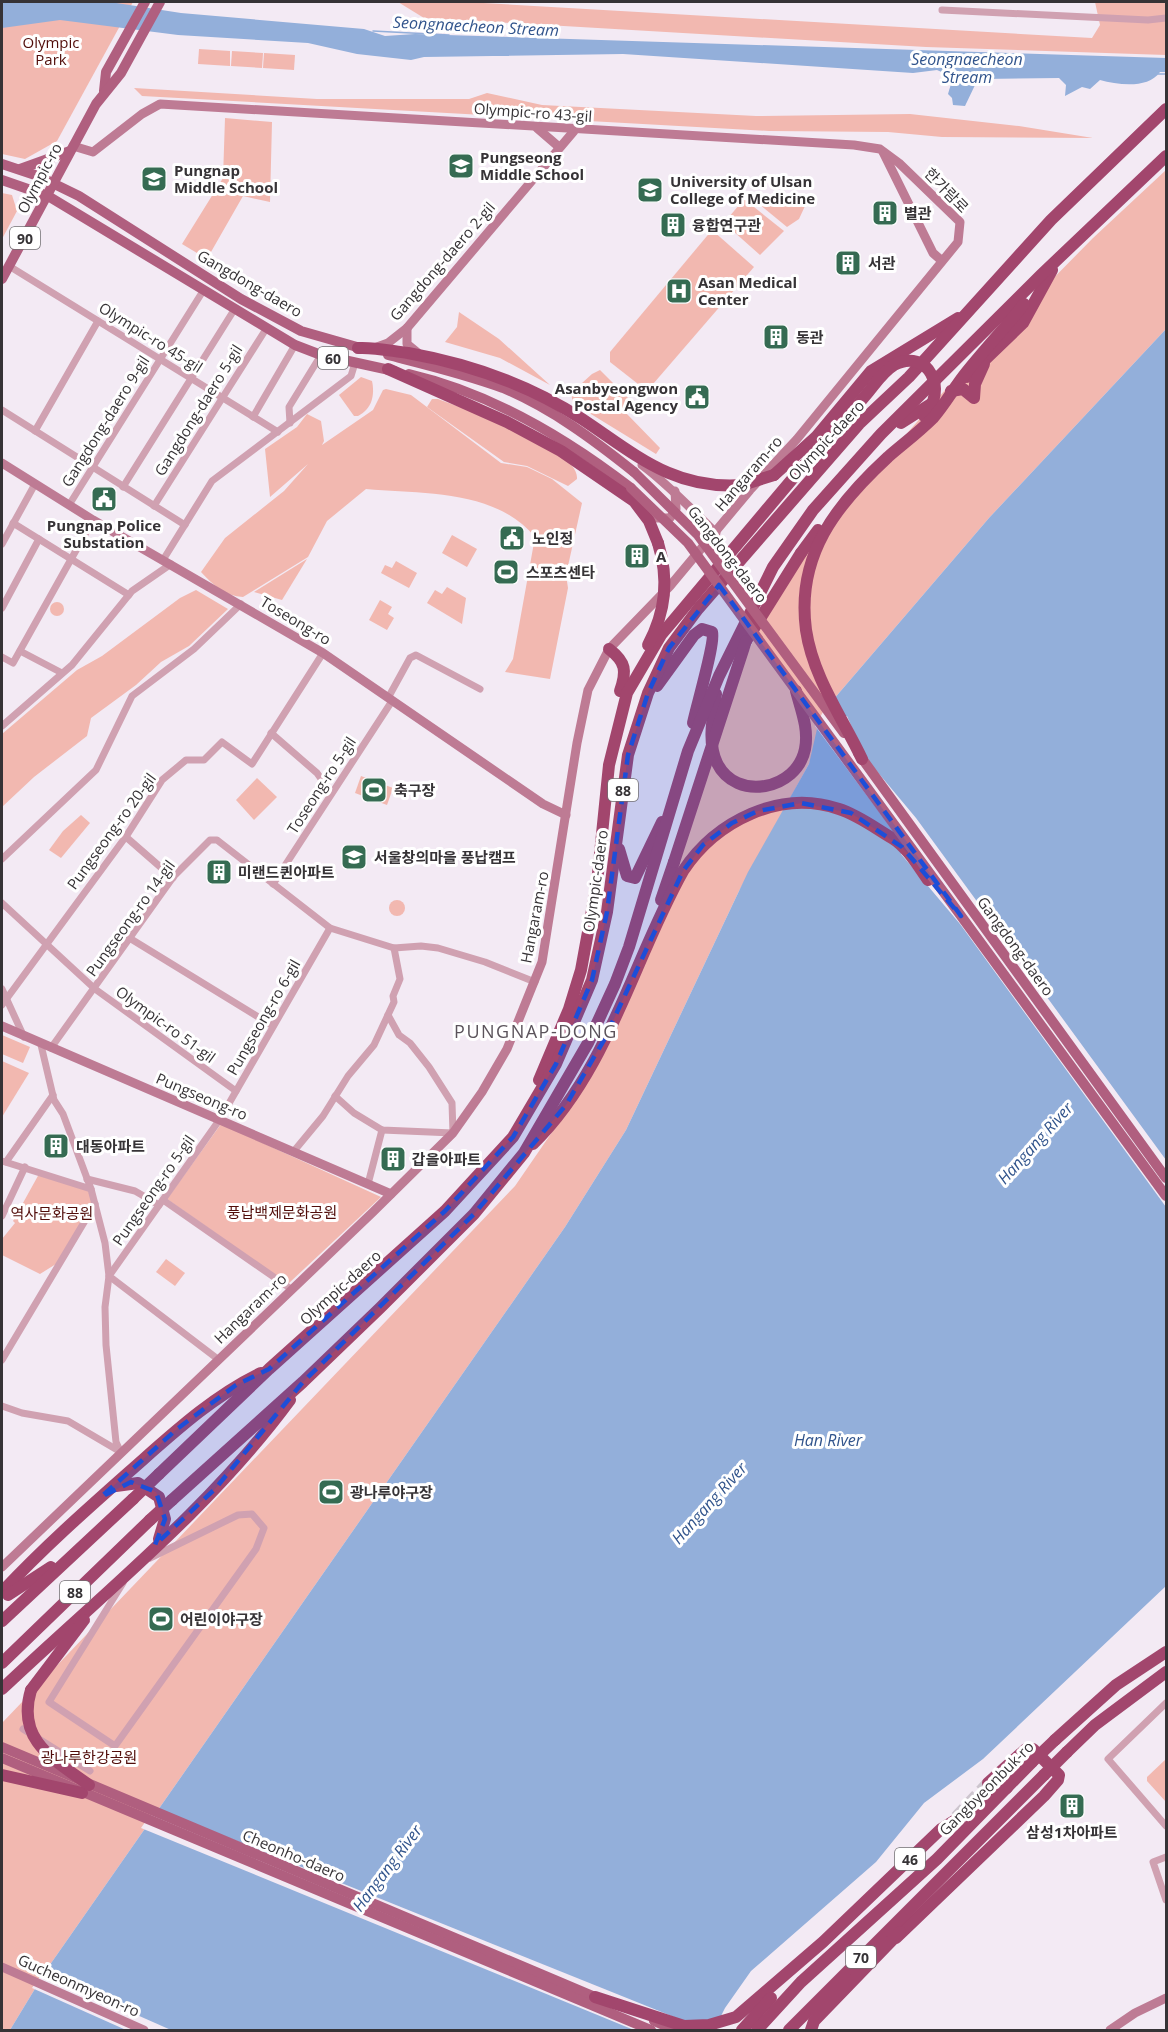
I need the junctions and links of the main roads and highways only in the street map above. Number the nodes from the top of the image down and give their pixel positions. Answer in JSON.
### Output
{"nodes":[{"id":1,"x":145,"y":2,"type":"edge"},
{"id":2,"x":160,"y":2,"type":"edge"},
{"id":3,"x":104,"y":91,"type":"junction"},
{"id":4,"x":1167,"y":109,"type":"edge"},
{"id":5,"x":72,"y":148,"type":"junction"},
{"id":6,"x":1167,"y":156,"type":"edge"},
{"id":7,"x":2,"y":164,"type":"edge"},
{"id":8,"x":19,"y":170,"type":"junction"},
{"id":9,"x":2,"y":180,"type":"edge"},
{"id":10,"x":54,"y":183,"type":"junction"},
{"id":11,"x":48,"y":196,"type":"junction"},
{"id":12,"x":1057,"y":260,"type":"junction"},
{"id":13,"x":1041,"y":274,"type":"junction"},
{"id":14,"x":2,"y":279,"type":"edge"},
{"id":15,"x":966,"y":313,"type":"junction"},
{"id":16,"x":358,"y":348,"type":"junction"},
{"id":17,"x":986,"y":360,"type":"junction"},
{"id":18,"x":388,"y":369,"type":"junction"},
{"id":19,"x":951,"y":391,"type":"junction"},
{"id":20,"x":821,"y":445,"type":"junction"},
{"id":21,"x":774,"y":475,"type":"junction"},
{"id":22,"x":831,"y":490,"type":"junction"},
{"id":23,"x":843,"y":506,"type":"junction"},
{"id":24,"x":817,"y":531,"type":"junction"},
{"id":25,"x":609,"y":649,"type":"road end"},
{"id":26,"x":718,"y":676,"type":"junction"},
{"id":27,"x":634,"y":677,"type":"junction"},
{"id":28,"x":796,"y":689,"type":"junction"},
{"id":29,"x":642,"y":710,"type":"junction"},
{"id":30,"x":688,"y":751,"type":"junction"},
{"id":31,"x":862,"y":759,"type":"junction"},
{"id":32,"x":672,"y":805,"type":"junction"},
{"id":33,"x":602,"y":832,"type":"junction"},
{"id":34,"x":617,"y":842,"type":"junction"},
{"id":35,"x":962,"y":916,"type":"junction"},
{"id":36,"x":642,"y":954,"type":"junction"},
{"id":37,"x":524,"y":1120,"type":"junction"},
{"id":38,"x":524,"y":1153,"type":"junction"},
{"id":39,"x":1167,"y":1178,"type":"edge"},
{"id":40,"x":1167,"y":1196,"type":"edge"},
{"id":41,"x":269,"y":1370,"type":"junction"},
{"id":42,"x":303,"y":1382,"type":"junction"},
{"id":43,"x":101,"y":1497,"type":"junction"},
{"id":44,"x":155,"y":1545,"type":"junction"},
{"id":45,"x":70,"y":1555,"type":"junction"},
{"id":46,"x":2,"y":1593,"type":"edge"},
{"id":47,"x":98,"y":1602,"type":"junction"},
{"id":48,"x":2,"y":1621,"type":"edge"},
{"id":49,"x":1167,"y":1641,"type":"edge"},
{"id":50,"x":23,"y":1644,"type":"junction"},
{"id":51,"x":1167,"y":1652,"type":"edge"},
{"id":52,"x":2,"y":1663,"type":"edge"},
{"id":53,"x":1167,"y":1672,"type":"edge"},
{"id":54,"x":2,"y":1674,"type":"edge"},
{"id":55,"x":1116,"y":1685,"type":"junction"},
{"id":56,"x":2,"y":1689,"type":"edge"},
{"id":57,"x":2,"y":1747,"type":"edge"},
{"id":58,"x":2,"y":1758,"type":"edge"},
{"id":59,"x":2,"y":1775,"type":"edge"},
{"id":60,"x":988,"y":1783,"type":"tunnel mouth"},
{"id":61,"x":1007,"y":1788,"type":"junction"},
{"id":62,"x":85,"y":1789,"type":"junction"},
{"id":63,"x":934,"y":1842,"type":"dead end"},
{"id":64,"x":934,"y":1883,"type":"junction"},
{"id":65,"x":896,"y":1938,"type":"junction"},
{"id":66,"x":822,"y":1942,"type":"junction"},
{"id":67,"x":801,"y":1983,"type":"junction"},
{"id":68,"x":595,"y":1997,"type":"junction"},
{"id":69,"x":651,"y":2031,"type":"edge"},
{"id":70,"x":675,"y":2031,"type":"edge"},
{"id":71,"x":742,"y":2031,"type":"edge"},
{"id":72,"x":757,"y":2031,"type":"edge"},
{"id":73,"x":789,"y":2031,"type":"edge"},
{"id":74,"x":812,"y":2031,"type":"edge"}],
"edges":[{"from":1,"to":3,"type":"main road","name":"Olympic-ro","number":"90"},
{"from":2,"to":3,"type":"main road","name":"Olympic-ro","number":"90"},
{"from":3,"to":5,"type":"main road","name":"Olympic-ro","number":"90"},
{"from":4,"to":15,"type":"highway","name":"Olympic-daero","number":"88"},
{"from":5,"to":8,"type":"main road"},
{"from":5,"to":10,"type":"main road","name":"Olympic-ro","number":"90"},
{"from":6,"to":12,"type":"highway","number":"88"},
{"from":7,"to":8,"type":"main road","name":"Gangdong-daero","number":"60"},
{"from":8,"to":10,"type":"main road","name":"Gangdong-daero","number":"60"},
{"from":9,"to":11,"type":"main road","name":"Gangdong-daero","number":"60"},
{"from":10,"to":11,"type":"main road","name":"Olympic-ro","number":"90"},
{"from":10,"to":16,"type":"main road","name":"Gangdong-daero","number":"60"},
{"from":11,"to":14,"type":"main road","name":"Olympic-ro","number":"90"},
{"from":11,"to":18,"type":"main road","name":"Gangdong-daero","number":"60"},
{"from":12,"to":13,"type":"highway","number":"88"},
{"from":12,"to":17,"type":"highway"},
{"from":13,"to":22,"type":"highway","number":"88"},
{"from":13,"to":23,"type":"highway","bridge":true},
{"from":15,"to":21,"type":"highway"},
{"from":15,"to":29,"type":"highway","name":"Olympic-daero","number":"88"},
{"from":16,"to":21,"type":"highway","bridge":true},
{"from":16,"to":31,"type":"main road","name":"Gangdong-daero","number":"60","bridge":true},
{"from":17,"to":19,"type":"highway"},
{"from":17,"to":19,"type":"highway"},
{"from":18,"to":27,"type":"highway","bridge":true},
{"from":18,"to":28,"type":"main road","name":"Gangdong-daero","number":"60","bridge":true},
{"from":19,"to":22,"type":"highway"},
{"from":20,"to":21,"type":"highway"},
{"from":20,"to":24,"type":"highway","bridge":true},
{"from":20,"to":27,"type":"highway"},
{"from":22,"to":26,"type":"highway","number":"88"},
{"from":23,"to":24,"type":"highway","bridge":true},
{"from":23,"to":31,"type":"highway","bridge":true},
{"from":24,"to":36,"type":"highway","bridge":true},
{"from":25,"to":33,"type":"highway"},
{"from":26,"to":28,"type":"highway"},
{"from":26,"to":30,"type":"highway","number":"88"},
{"from":27,"to":33,"type":"highway"},
{"from":28,"to":35,"type":"main road","name":"Gangdong-daero","bridge":true},
{"from":29,"to":30,"type":"highway"},
{"from":29,"to":34,"type":"highway","name":"Olympic-daero","number":"88"},
{"from":30,"to":32,"type":"highway","number":"88"},
{"from":31,"to":39,"type":"main road","name":"Gangdong-daero","bridge":true},
{"from":32,"to":34,"type":"highway"},
{"from":32,"to":38,"type":"highway","number":"88"},
{"from":33,"to":37,"type":"highway"},
{"from":34,"to":37,"type":"highway","name":"Olympic-daero","number":"88"},
{"from":35,"to":36,"type":"highway","bridge":true},
{"from":35,"to":40,"type":"main road","name":"Gangdong-daero","bridge":true},
{"from":36,"to":38,"type":"highway"},
{"from":37,"to":41,"type":"highway","name":"Olympic-daero","number":"88"},
{"from":38,"to":42,"type":"highway","number":"88"},
{"from":41,"to":43,"type":"highway"},
{"from":41,"to":45,"type":"highway","name":"Olympic-daero","number":"88","bridge":true},
{"from":42,"to":44,"type":"highway"},
{"from":42,"to":50,"type":"highway","number":"88","bridge":true},
{"from":43,"to":44,"type":"highway"},
{"from":43,"to":46,"type":"highway"},
{"from":44,"to":47,"type":"highway"},
{"from":45,"to":46,"type":"highway"},
{"from":45,"to":48,"type":"highway","name":"Olympic-daero","number":"88"},
{"from":47,"to":56,"type":"highway"},
{"from":47,"to":62,"type":"highway","bridge":true},
{"from":49,"to":55,"type":"highway"},
{"from":50,"to":52,"type":"highway","number":"88"},
{"from":50,"to":54,"type":"highway"},
{"from":51,"to":55,"type":"highway","name":"Gangbyeonbuk-ro","number":"46"},
{"from":53,"to":64,"type":"highway","name":"Gangbyeonbuk-ro","number":"70","bridge":true},
{"from":55,"to":61,"type":"highway","name":"Gangbyeonbuk-ro","number":"46","bridge":true},
{"from":57,"to":62,"type":"main road","name":"Cheonho-daero","bridge":true},
{"from":58,"to":62,"type":"main road","name":"Cheonho-daero"},
{"from":59,"to":62,"type":"highway"},
{"from":60,"to":65,"type":"highway"},
{"from":61,"to":66,"type":"highway","number":"46"},
{"from":61,"to":67,"type":"highway","name":"Gangbyeonbuk-ro","number":"70"},
{"from":62,"to":68,"type":"main road","name":"Cheonho-daero"},
{"from":62,"to":69,"type":"main road","name":"Cheonho-daero"},
{"from":63,"to":67,"type":"highway"},
{"from":64,"to":65,"type":"highway"},
{"from":64,"to":73,"type":"highway","name":"Gangbyeonbuk-ro","number":"70"},
{"from":65,"to":74,"type":"highway"},
{"from":66,"to":68,"type":"highway"},
{"from":66,"to":71,"type":"highway","number":"46"},
{"from":67,"to":72,"type":"highway","name":"Gangbyeonbuk-ro","number":"70"},
{"from":68,"to":70,"type":"main road","name":"Cheonho-daero"}]}
